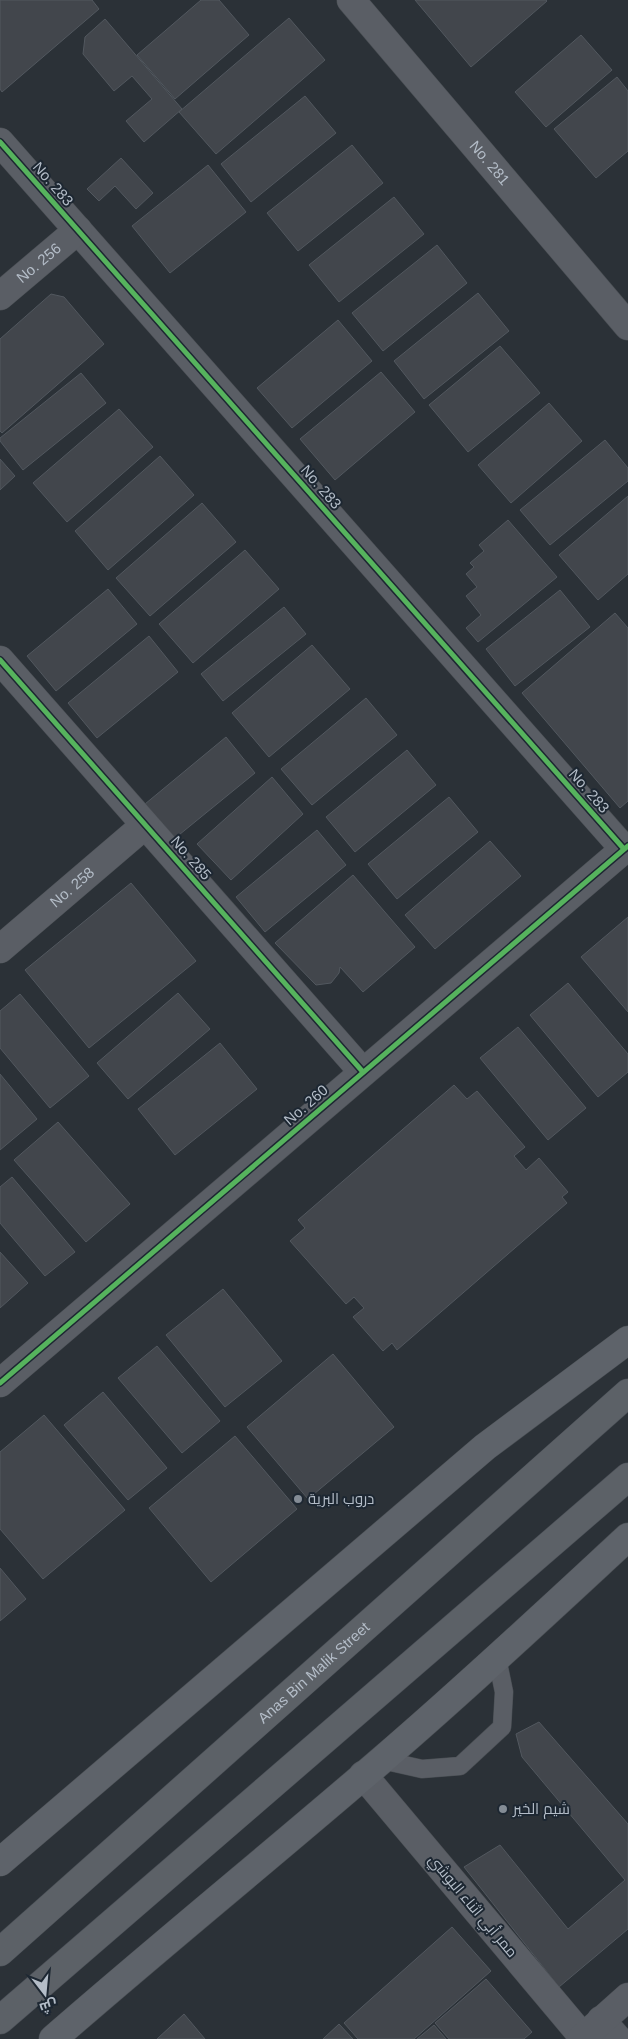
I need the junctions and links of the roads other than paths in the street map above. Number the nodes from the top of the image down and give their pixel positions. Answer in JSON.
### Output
{"nodes":[{"id":1,"x":351,"y":0,"type":"edge"},
{"id":2,"x":0,"y":142,"type":"edge"},
{"id":3,"x":78,"y":230,"type":"junction"},
{"id":4,"x":0,"y":296,"type":"edge"},
{"id":5,"x":628,"y":326,"type":"edge"},
{"id":6,"x":0,"y":660,"type":"edge"},
{"id":7,"x":145,"y":825,"type":"junction"},
{"id":8,"x":626,"y":848,"type":"edge"},
{"id":9,"x":0,"y":948,"type":"edge"},
{"id":10,"x":363,"y":1072,"type":"junction"},
{"id":11,"x":628,"y":1340,"type":"edge"},
{"id":12,"x":0,"y":1383,"type":"edge"},
{"id":13,"x":628,"y":1393,"type":"edge"},
{"id":14,"x":628,"y":1477,"type":"edge"},
{"id":15,"x":628,"y":1537,"type":"edge"},
{"id":16,"x":497,"y":1658,"type":"junction"},
{"id":17,"x":372,"y":1767,"type":"junction"},
{"id":18,"x":0,"y":1862,"type":"edge"},
{"id":19,"x":0,"y":1952,"type":"edge"},
{"id":20,"x":151,"y":1953,"type":"junction"},
{"id":21,"x":628,"y":1997,"type":"edge"},
{"id":22,"x":0,"y":2020,"type":"edge"},
{"id":23,"x":596,"y":2034,"type":"edge"},
{"id":24,"x":53,"y":2039,"type":"edge"},
{"id":25,"x":66,"y":2039,"type":"edge"}],
"edges":[{"from":1,"to":5,"type":"street","name":"No. 281"},
{"from":2,"to":3,"type":"street","name":"No. 283"},
{"from":3,"to":4,"type":"street","name":"No. 256"},
{"from":3,"to":8,"type":"street","name":"No. 283"},
{"from":6,"to":7,"type":"street","name":"No. 285"},
{"from":7,"to":9,"type":"street","name":"No. 258"},
{"from":7,"to":10,"type":"street","name":"No. 285"},
{"from":8,"to":10,"type":"street","name":"No. 260"},
{"from":10,"to":12,"type":"street","name":"No. 260"},
{"from":11,"to":18,"type":"main road"},
{"from":13,"to":19,"type":"main road","name":"Anas Bin Malik Street"},
{"from":14,"to":22,"type":"main road"},
{"from":15,"to":16,"type":"main road"},
{"from":16,"to":17,"type":"main road"},
{"from":16,"to":17,"type":"lane"},
{"from":17,"to":20,"type":"main road"},
{"from":17,"to":23,"type":"street","name":"ممر أبي اثناء البوشي"},
{"from":20,"to":24,"type":"main road"},
{"from":20,"to":25,"type":"main road"},
{"from":21,"to":23,"type":"street"}]}
